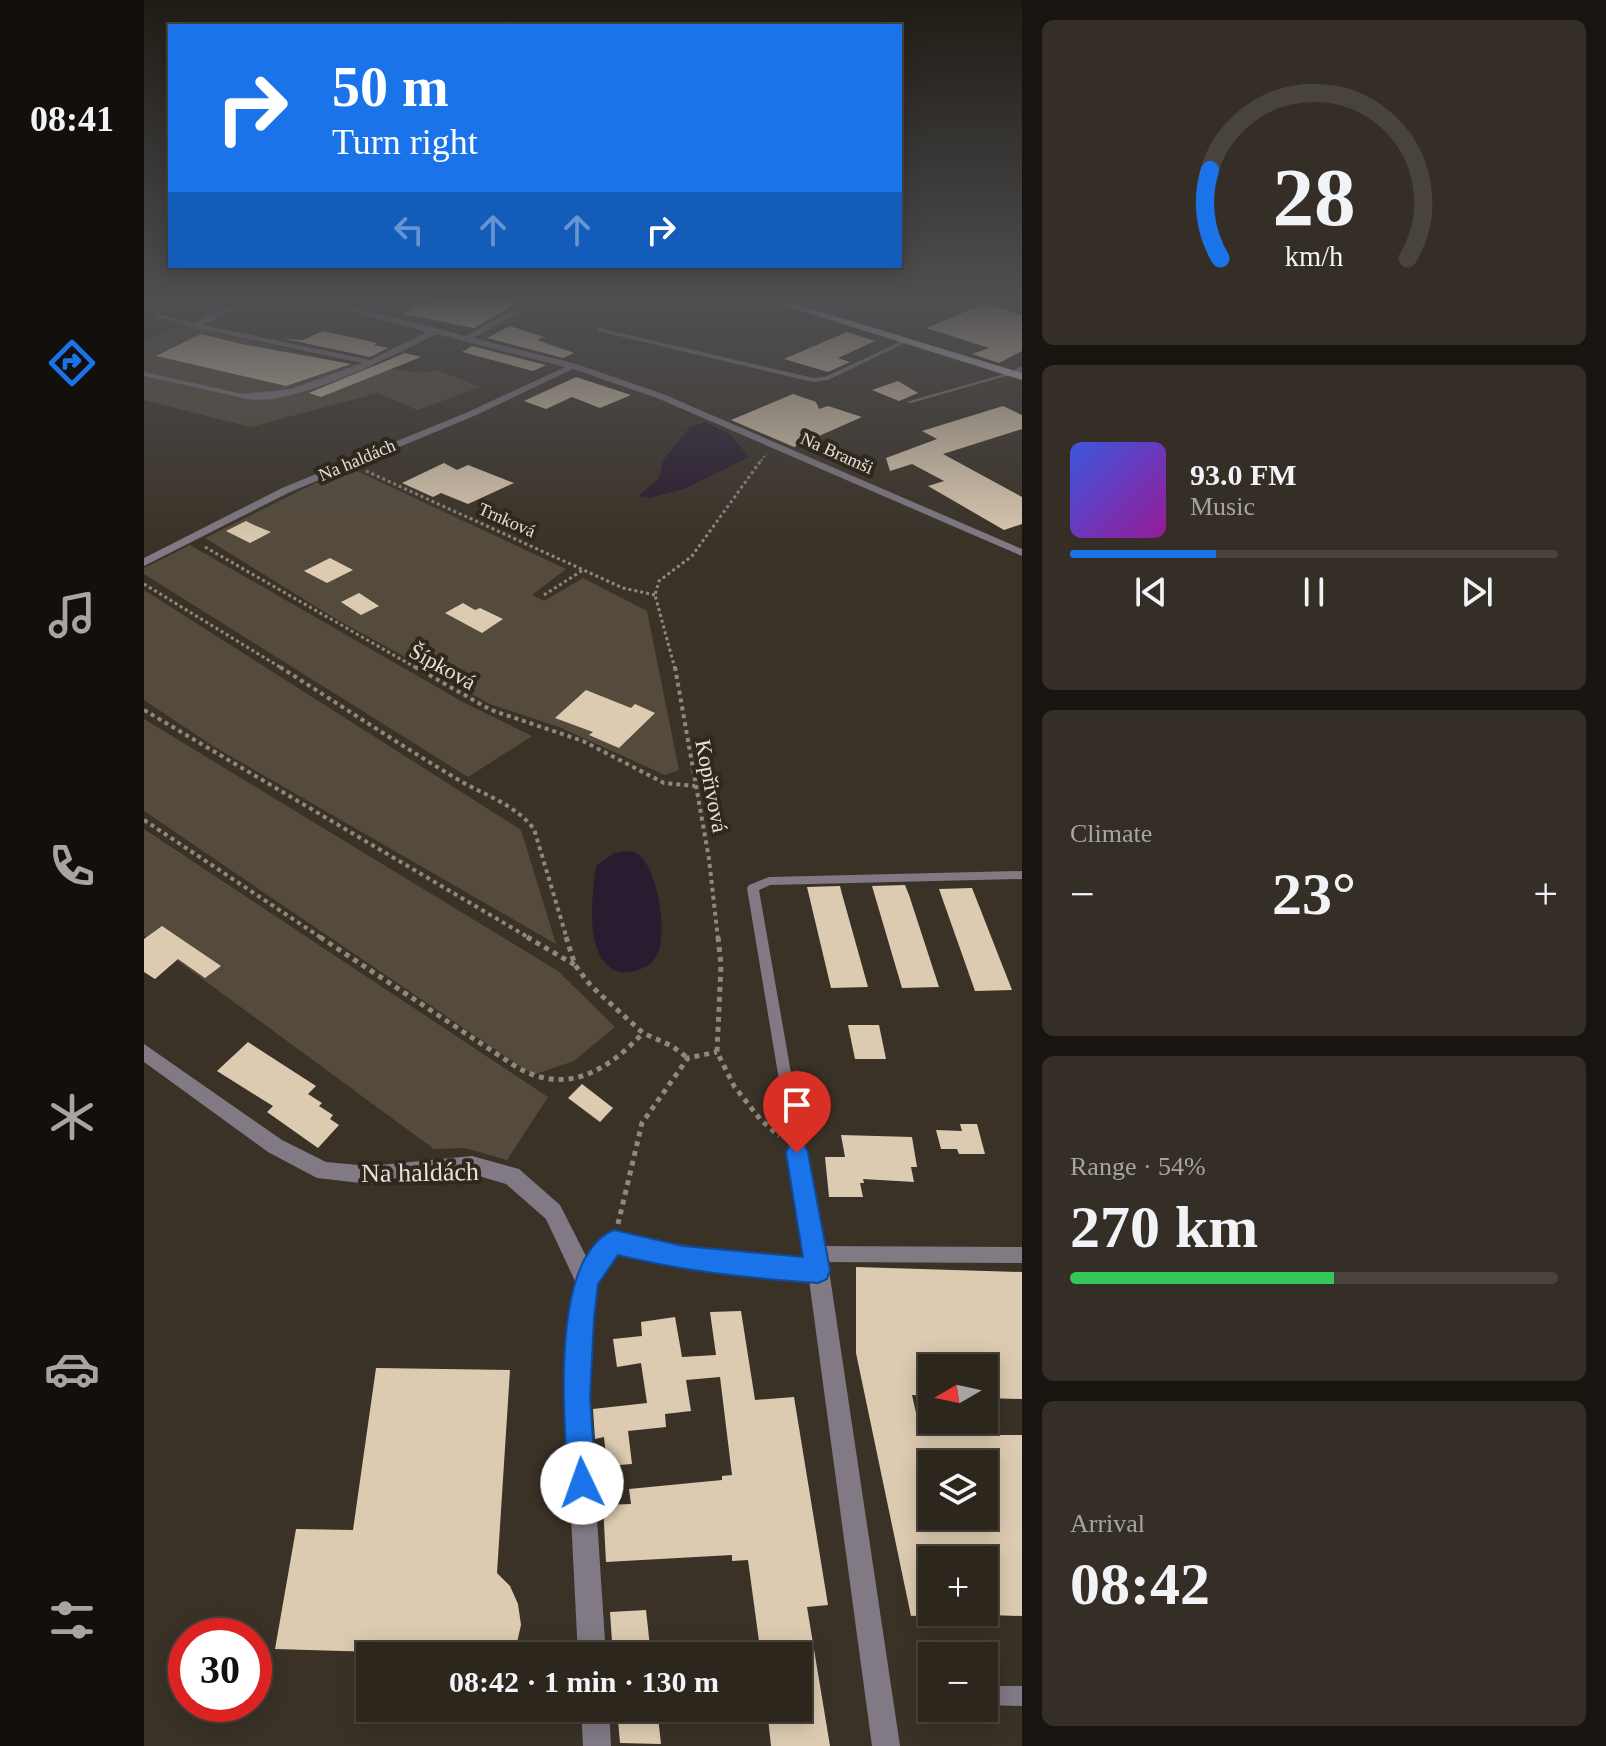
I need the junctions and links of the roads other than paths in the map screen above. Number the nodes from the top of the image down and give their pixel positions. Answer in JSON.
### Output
{"nodes":[{"id":1,"x":178,"y":381,"type":"edge"},
{"id":2,"x":322,"y":381,"type":"edge"},
{"id":3,"x":540,"y":381,"type":"edge"},
{"id":4,"x":618,"y":381,"type":"edge"},
{"id":5,"x":993,"y":381,"type":"edge"},
{"id":6,"x":243,"y":396,"type":"joint"},
{"id":7,"x":909,"y":402,"type":"dead end"},
{"id":8,"x":1022,"y":553,"type":"edge"},
{"id":9,"x":144,"y":563,"type":"edge"},
{"id":10,"x":1022,"y":875,"type":"edge"},
{"id":11,"x":144,"y":1052,"type":"edge"},
{"id":12,"x":797,"y":1153,"type":"joint"},
{"id":13,"x":1022,"y":1255,"type":"edge"},
{"id":14,"x":816,"y":1262,"type":"junction"},
{"id":15,"x":586,"y":1280,"type":"junction"},
{"id":16,"x":591,"y":1642,"type":"edge"},
{"id":17,"x":998,"y":1696,"type":"edge"},
{"id":18,"x":1022,"y":1696,"type":"edge"},
{"id":19,"x":596,"y":1722,"type":"edge"},
{"id":20,"x":597,"y":1746,"type":"edge"},
{"id":21,"x":886,"y":1746,"type":"edge"}],
"edges":[{"from":1,"to":6,"type":"lane"},
{"from":2,"to":6,"type":"street"},
{"from":3,"to":9,"type":"street","name":"Na haldách"},
{"from":4,"to":8,"type":"street","name":"Na Bramši"},
{"from":5,"to":7,"type":"lane"},
{"from":10,"to":12,"type":"lane"},
{"from":11,"to":15,"type":"street","name":"Na haldách"},
{"from":12,"to":14,"type":"street"},
{"from":13,"to":14,"type":"lane"},
{"from":14,"to":15,"type":"street"},
{"from":14,"to":21,"type":"street"},
{"from":15,"to":16,"type":"street"},
{"from":17,"to":18,"type":"lane"},
{"from":19,"to":20,"type":"street"}]}
